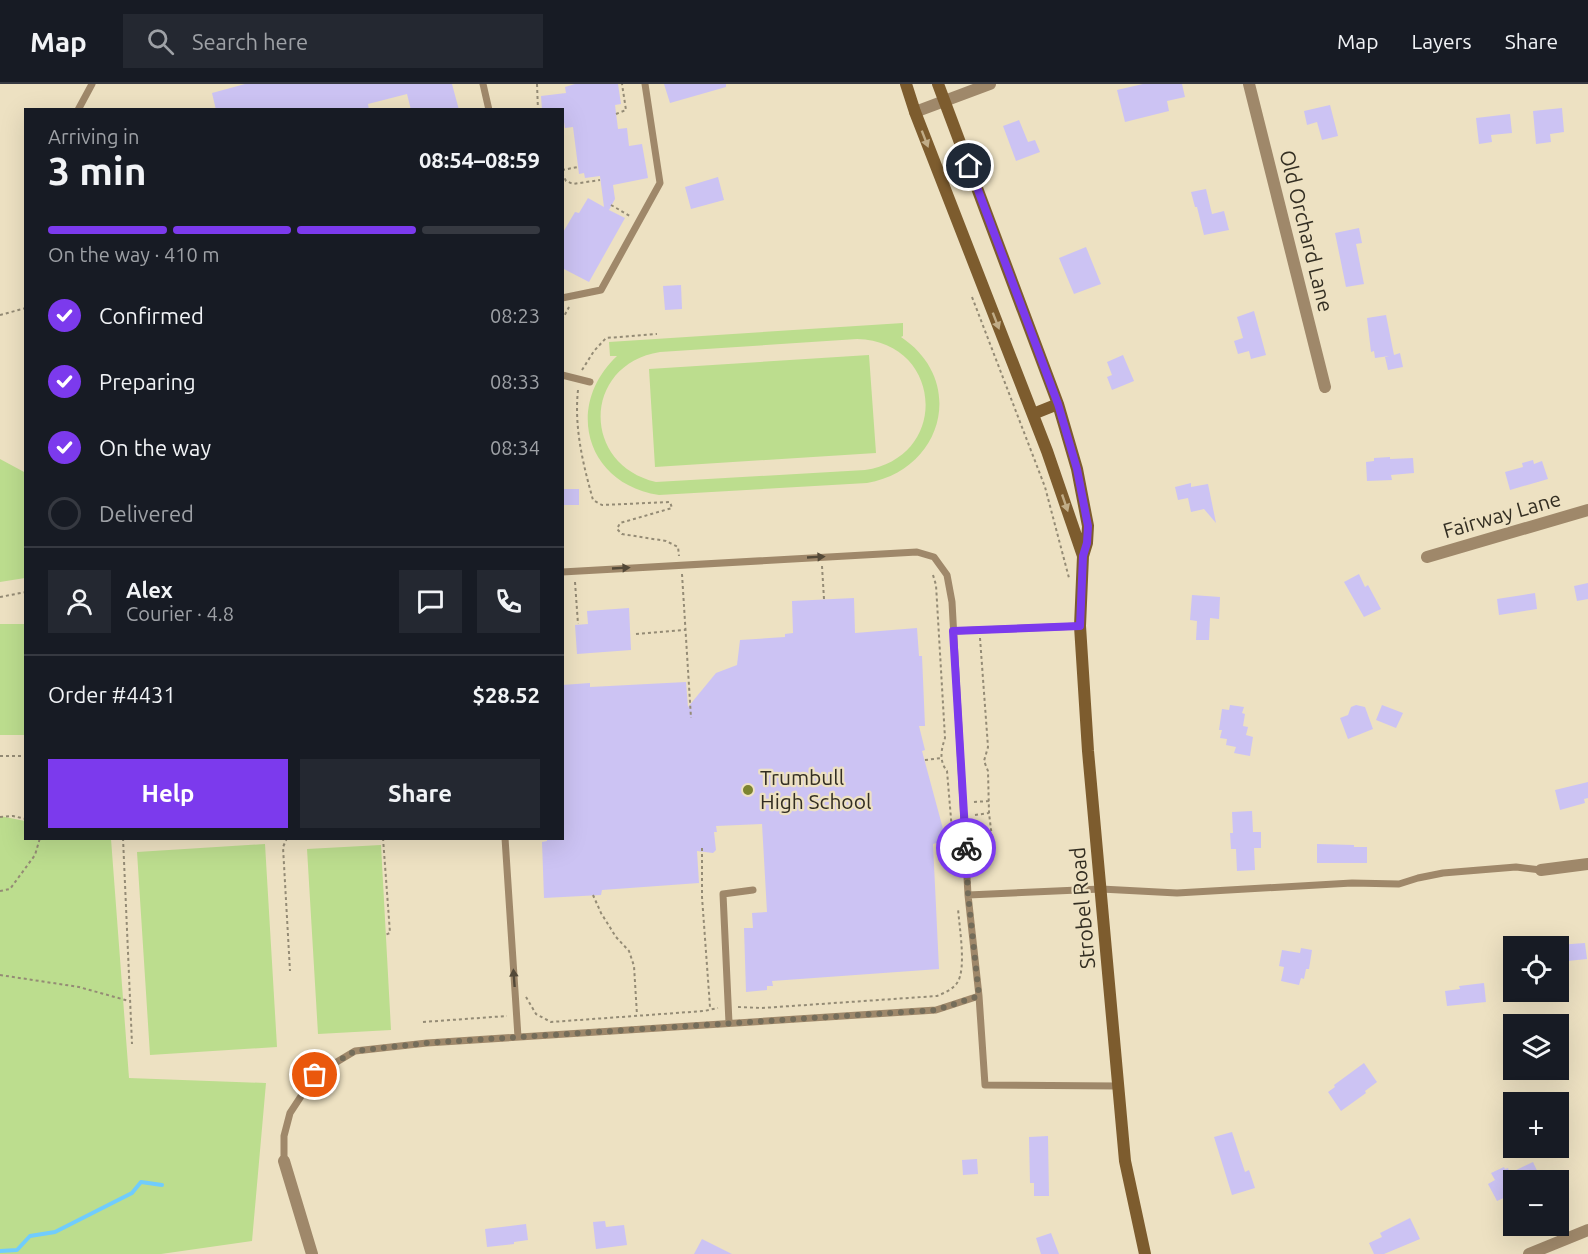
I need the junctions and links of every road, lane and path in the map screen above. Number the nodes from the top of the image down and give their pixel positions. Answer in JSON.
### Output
{"nodes":[{"id":1,"x":92,"y":84,"type":"edge"},
{"id":2,"x":483,"y":84,"type":"edge"},
{"id":3,"x":537,"y":84,"type":"edge"},
{"id":4,"x":622,"y":84,"type":"edge"},
{"id":5,"x":645,"y":84,"type":"edge"},
{"id":6,"x":906,"y":84,"type":"edge"},
{"id":7,"x":938,"y":84,"type":"edge"},
{"id":8,"x":990,"y":84,"type":"edge"},
{"id":9,"x":1249,"y":84,"type":"edge"},
{"id":10,"x":944,"y":101,"type":"junction"},
{"id":11,"x":79,"y":108,"type":"edge"},
{"id":12,"x":489,"y":108,"type":"edge"},
{"id":13,"x":538,"y":108,"type":"edge"},
{"id":14,"x":915,"y":112,"type":"junction"},
{"id":15,"x":616,"y":114,"type":"dead end"},
{"id":16,"x":578,"y":167,"type":"dead end"},
{"id":17,"x":564,"y":170,"type":"edge"},
{"id":18,"x":564,"y":176,"type":"edge"},
{"id":19,"x":600,"y":180,"type":"dead end"},
{"id":20,"x":611,"y":205,"type":"dead end"},
{"id":21,"x":632,"y":217,"type":"dead end"},
{"id":22,"x":969,"y":289,"type":"dead end"},
{"id":23,"x":566,"y":297,"type":"edge"},
{"id":24,"x":24,"y":309,"type":"edge"},
{"id":25,"x":0,"y":315,"type":"edge"},
{"id":26,"x":564,"y":316,"type":"edge"},
{"id":27,"x":657,"y":334,"type":"dead end"},
{"id":28,"x":564,"y":375,"type":"edge"},
{"id":29,"x":580,"y":379,"type":"junction"},
{"id":30,"x":590,"y":382,"type":"dead end"},
{"id":31,"x":1325,"y":387,"type":"dead end"},
{"id":32,"x":1058,"y":404,"type":"junction"},
{"id":33,"x":1033,"y":414,"type":"junction"},
{"id":34,"x":1588,"y":510,"type":"edge"},
{"id":35,"x":1083,"y":556,"type":"junction"},
{"id":36,"x":1427,"y":557,"type":"dead end"},
{"id":37,"x":680,"y":565,"type":"junction"},
{"id":38,"x":822,"y":565,"type":"dead end"},
{"id":39,"x":928,"y":568,"type":"dead end"},
{"id":40,"x":564,"y":572,"type":"edge"},
{"id":41,"x":575,"y":582,"type":"dead end"},
{"id":42,"x":1071,"y":587,"type":"dead end"},
{"id":43,"x":24,"y":592,"type":"edge"},
{"id":44,"x":0,"y":597,"type":"edge"},
{"id":45,"x":824,"y":599,"type":"dead end"},
{"id":46,"x":578,"y":624,"type":"dead end"},
{"id":47,"x":1080,"y":626,"type":"junction"},
{"id":48,"x":685,"y":630,"type":"junction"},
{"id":49,"x":980,"y":630,"type":"junction"},
{"id":50,"x":953,"y":631,"type":"junction"},
{"id":51,"x":636,"y":634,"type":"dead end"},
{"id":52,"x":691,"y":718,"type":"dead end"},
{"id":53,"x":0,"y":756,"type":"edge"},
{"id":54,"x":24,"y":756,"type":"edge"},
{"id":55,"x":942,"y":758,"type":"junction"},
{"id":56,"x":925,"y":760,"type":"dead end"},
{"id":57,"x":0,"y":817,"type":"edge"},
{"id":58,"x":24,"y":819,"type":"edge"},
{"id":59,"x":39,"y":840,"type":"edge"},
{"id":60,"x":123,"y":840,"type":"edge"},
{"id":61,"x":286,"y":840,"type":"edge"},
{"id":62,"x":383,"y":840,"type":"edge"},
{"id":63,"x":505,"y":840,"type":"edge"},
{"id":64,"x":993,"y":846,"type":"dead end"},
{"id":65,"x":702,"y":848,"type":"dead end"},
{"id":66,"x":1588,"y":864,"type":"edge"},
{"id":67,"x":1541,"y":870,"type":"joint"},
{"id":68,"x":956,"y":887,"type":"dead end"},
{"id":69,"x":1101,"y":889,"type":"junction"},
{"id":70,"x":753,"y":890,"type":"dead end"},
{"id":71,"x":0,"y":891,"type":"edge"},
{"id":72,"x":968,"y":894,"type":"junction"},
{"id":73,"x":593,"y":896,"type":"dead end"},
{"id":74,"x":957,"y":898,"type":"dead end"},
{"id":75,"x":385,"y":934,"type":"dead end"},
{"id":76,"x":290,"y":971,"type":"dead end"},
{"id":77,"x":0,"y":975,"type":"edge"},
{"id":78,"x":526,"y":987,"type":"dead end"},
{"id":79,"x":979,"y":996,"type":"junction"},
{"id":80,"x":129,"y":1001,"type":"junction"},
{"id":81,"x":727,"y":1007,"type":"junction"},
{"id":82,"x":710,"y":1008,"type":"junction"},
{"id":83,"x":536,"y":1014,"type":"junction"},
{"id":84,"x":517,"y":1015,"type":"junction"},
{"id":85,"x":637,"y":1016,"type":"junction"},
{"id":86,"x":423,"y":1022,"type":"dead end"},
{"id":87,"x":729,"y":1023,"type":"junction"},
{"id":88,"x":518,"y":1037,"type":"junction"},
{"id":89,"x":132,"y":1044,"type":"dead end"},
{"id":90,"x":1118,"y":1086,"type":"junction"},
{"id":91,"x":284,"y":1161,"type":"joint"},
{"id":92,"x":1588,"y":1230,"type":"edge"},
{"id":93,"x":312,"y":1254,"type":"edge"},
{"id":94,"x":1145,"y":1254,"type":"edge"},
{"id":95,"x":1529,"y":1254,"type":"edge"}],
"edges":[{"from":1,"to":11,"type":"lane"},
{"from":2,"to":12,"type":"lane"},
{"from":3,"to":13,"type":"path"},
{"from":4,"to":15,"type":"path"},
{"from":5,"to":23,"type":"lane"},
{"from":6,"to":14,"type":"street","name":"Strobel Road"},
{"from":7,"to":10,"type":"street","name":"Strobel Road"},
{"from":8,"to":10,"type":"street"},
{"from":9,"to":31,"type":"street","name":"Old Orchard Lane"},
{"from":10,"to":14,"type":"street"},
{"from":10,"to":32,"type":"street","name":"Strobel Road"},
{"from":14,"to":33,"type":"street","name":"Strobel Road","one_way":true},
{"from":16,"to":17,"type":"path"},
{"from":18,"to":19,"type":"path"},
{"from":20,"to":21,"type":"path"},
{"from":22,"to":42,"type":"path"},
{"from":23,"to":26,"type":"path"},
{"from":24,"to":25,"type":"path"},
{"from":27,"to":29,"type":"path"},
{"from":28,"to":29,"type":"lane"},
{"from":29,"to":30,"type":"lane"},
{"from":29,"to":37,"type":"path"},
{"from":32,"to":33,"type":"street"},
{"from":32,"to":35,"type":"street","name":"Strobel Road"},
{"from":33,"to":35,"type":"street","name":"Strobel Road","one_way":true},
{"from":34,"to":36,"type":"street","name":"Fairway Lane"},
{"from":35,"to":47,"type":"street","name":"Strobel Road"},
{"from":40,"to":37,"type":"lane","one_way":true},
{"from":37,"to":48,"type":"path"},
{"from":37,"to":50,"type":"lane","one_way":true},
{"from":38,"to":45,"type":"path"},
{"from":39,"to":55,"type":"path"},
{"from":41,"to":46,"type":"path"},
{"from":43,"to":44,"type":"path"},
{"from":47,"to":49,"type":"lane"},
{"from":47,"to":69,"type":"street","name":"Strobel Road"},
{"from":48,"to":51,"type":"path"},
{"from":48,"to":52,"type":"path"},
{"from":49,"to":50,"type":"lane"},
{"from":49,"to":64,"type":"path"},
{"from":50,"to":72,"type":"lane"},
{"from":53,"to":54,"type":"path"},
{"from":55,"to":56,"type":"path"},
{"from":55,"to":68,"type":"path"},
{"from":57,"to":58,"type":"path"},
{"from":59,"to":71,"type":"path"},
{"from":60,"to":80,"type":"path"},
{"from":61,"to":76,"type":"path"},
{"from":62,"to":75,"type":"path"},
{"from":84,"to":63,"type":"lane","one_way":true},
{"from":65,"to":82,"type":"path"},
{"from":66,"to":67,"type":"street"},
{"from":67,"to":69,"type":"lane"},
{"from":69,"to":72,"type":"lane"},
{"from":69,"to":90,"type":"street","name":"Strobel Road"},
{"from":70,"to":81,"type":"lane"},
{"from":72,"to":79,"type":"lane"},
{"from":73,"to":85,"type":"path"},
{"from":74,"to":81,"type":"path"},
{"from":77,"to":80,"type":"path"},
{"from":78,"to":83,"type":"path"},
{"from":79,"to":87,"type":"lane"},
{"from":79,"to":90,"type":"lane"},
{"from":80,"to":89,"type":"path"},
{"from":81,"to":82,"type":"path"},
{"from":81,"to":87,"type":"lane"},
{"from":82,"to":85,"type":"path"},
{"from":83,"to":84,"type":"path"},
{"from":83,"to":85,"type":"path"},
{"from":84,"to":86,"type":"path"},
{"from":84,"to":88,"type":"lane"},
{"from":87,"to":88,"type":"lane"},
{"from":88,"to":91,"type":"lane"},
{"from":90,"to":94,"type":"street","name":"Strobel Road"},
{"from":91,"to":93,"type":"street"},
{"from":92,"to":95,"type":"street"}]}
